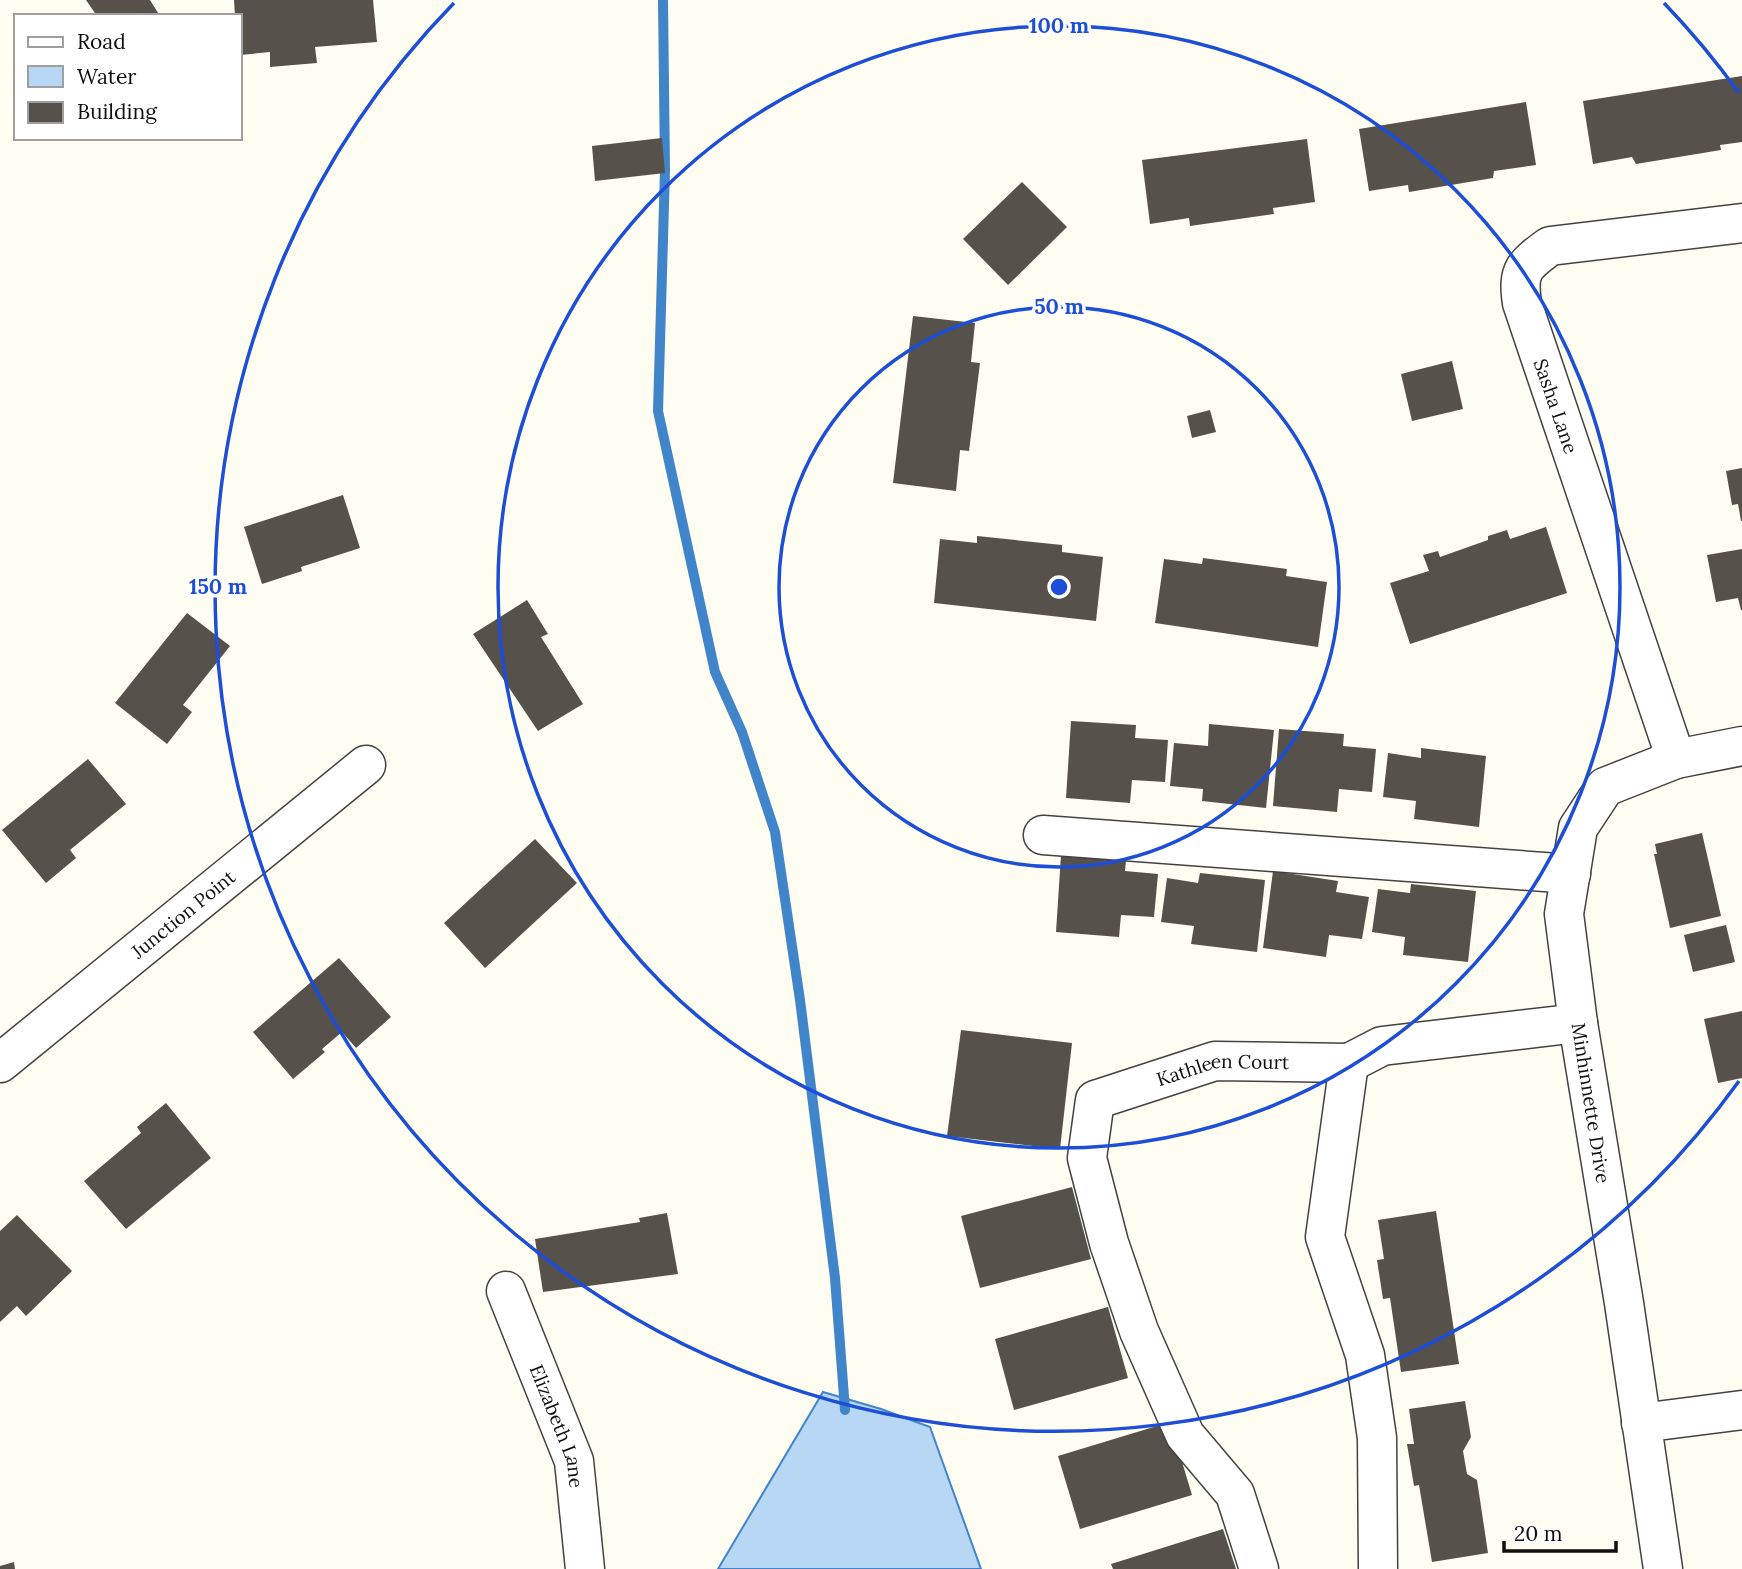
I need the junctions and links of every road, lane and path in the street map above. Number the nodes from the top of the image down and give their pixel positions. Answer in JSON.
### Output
{"nodes":[{"id":1,"x":1742,"y":223,"type":"edge"},
{"id":2,"x":1742,"y":746,"type":"edge"},
{"id":3,"x":1676,"y":760,"type":"junction"},
{"id":4,"x":366,"y":765,"type":"dead end"},
{"id":5,"x":1043,"y":835,"type":"dead end"},
{"id":6,"x":1570,"y":874,"type":"junction"},
{"id":7,"x":1578,"y":1023,"type":"junction"},
{"id":8,"x":0,"y":1063,"type":"edge"},
{"id":9,"x":1349,"y":1063,"type":"junction"},
{"id":10,"x":506,"y":1291,"type":"dead end"},
{"id":11,"x":1742,"y":1410,"type":"edge"},
{"id":12,"x":1641,"y":1423,"type":"junction"},
{"id":13,"x":585,"y":1569,"type":"edge"},
{"id":14,"x":1259,"y":1569,"type":"edge"},
{"id":15,"x":1378,"y":1569,"type":"edge"},
{"id":16,"x":1663,"y":1569,"type":"edge"}],
"edges":[{"from":1,"to":3,"type":"street","name":"Sasha Lane"},
{"from":2,"to":3,"type":"street","name":"Minhinnette Drive"},
{"from":3,"to":6,"type":"street","name":"Minhinnette Drive"},
{"from":4,"to":8,"type":"street","name":"Junction Point"},
{"from":5,"to":6,"type":"street"},
{"from":6,"to":7,"type":"street","name":"Minhinnette Drive"},
{"from":7,"to":9,"type":"street"},
{"from":7,"to":12,"type":"street","name":"Minhinnette Drive"},
{"from":9,"to":14,"type":"street","name":"Kathleen Court"},
{"from":9,"to":15,"type":"street"},
{"from":10,"to":13,"type":"street","name":"Elizabeth Lane"},
{"from":11,"to":12,"type":"street"},
{"from":12,"to":16,"type":"street","name":"Minhinnette Drive"}]}
